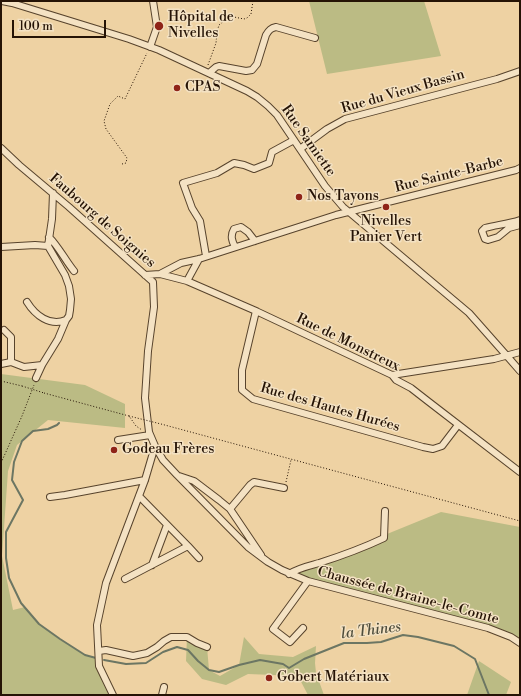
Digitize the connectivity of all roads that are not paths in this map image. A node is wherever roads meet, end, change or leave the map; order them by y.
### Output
1 (2, 1) edge
2 (153, 1) edge
3 (315, 38) dead end
4 (150, 47) junction
5 (520, 71) edge
6 (207, 73) junction
7 (294, 140) junction
8 (1, 148) edge
9 (300, 149) junction
10 (520, 168) edge
11 (53, 193) junction
12 (349, 212) junction
13 (520, 220) edge
14 (520, 225) edge
15 (50, 237) junction
16 (255, 240) junction
17 (48, 246) junction
18 (1, 247) edge
19 (235, 248) junction
20 (206, 256) junction
21 (199, 259) junction
22 (74, 271) dead end
23 (160, 274) junction
24 (145, 275) junction
25 (187, 281) junction
26 (27, 302) dead end
27 (256, 311) junction
28 (66, 320) junction
29 (4, 330) dead end
30 (520, 352) edge
31 (507, 356) junction
32 (11, 362) junction
33 (1, 364) edge
34 (42, 365) junction
35 (520, 372) edge
36 (392, 375) junction
37 (36, 378) road end
38 (458, 425) junction
39 (150, 434) junction
40 (118, 440) dead end
41 (155, 446) junction
42 (520, 472) edge
43 (177, 475) junction
44 (145, 480) junction
45 (284, 488) road end
46 (139, 496) junction
47 (50, 497) dead end
48 (230, 509) junction
49 (385, 511) dead end
50 (167, 525) junction
51 (188, 546) junction
52 (199, 558) dead end
53 (264, 559) junction
54 (152, 565) junction
55 (289, 574) junction
56 (125, 579) dead end
57 (308, 581) junction
58 (303, 628) dead end
59 (520, 643) edge
60 (207, 647) dead end
61 (99, 651) junction
62 (164, 687) dead end
63 (113, 695) edge
64 (162, 695) edge

1 - 4 street, Rue Samiette
2 - 4 street
3 - 6 street
4 - 6 street, Rue Samiette
5 - 9 street, Rue du Vieux Bassin
6 - 7 street, Rue Samiette
7 - 9 street, Rue Samiette
7 - 20 street
8 - 11 street, Faubourg de Soignies
9 - 12 street, Rue Samiette
10 - 12 street, Rue Sainte-Barbe
11 - 15 street
11 - 24 street, Faubourg de Soignies
12 - 16 street, Rue Sainte-Barbe
12 - 31 street, Rue Samiette
13 - 14 street
15 - 17 street
15 - 22 street
16 - 19 street, Rue Sainte-Barbe
16 - 19 street
17 - 18 street
17 - 28 street
19 - 20 street, Rue Sainte-Barbe
20 - 21 street, Rue Sainte-Barbe
21 - 23 street, Rue Sainte-Barbe
21 - 25 street
23 - 24 street, Rue de Monstreux
23 - 25 street, Rue de Monstreux
24 - 39 street, Faubourg de Soignies
25 - 27 street, Rue de Monstreux
26 - 28 street
27 - 36 street, Rue de Monstreux
27 - 38 street, Rue des Hautes Hurées
28 - 34 street
29 - 32 street
30 - 31 street
31 - 35 street, Rue Samiette
31 - 36 street
32 - 33 street
32 - 34 street
34 - 37 street
36 - 38 street, Rue de Monstreux
38 - 42 street, Rue de Monstreux
39 - 40 street
39 - 41 street, Faubourg de Soignies
41 - 43 street, Chaussée de Braine-le-Comte
41 - 44 street
43 - 48 street, Chaussée de Braine-le-Comte
43 - 53 street, Chaussée de Braine-le-Comte
44 - 46 street
44 - 47 street
45 - 48 street
46 - 50 street
46 - 61 street
48 - 53 street, Chaussée de Braine-le-Comte
49 - 55 street, Chaussée de Braine-le-Comte
50 - 51 street
50 - 54 street
51 - 52 street
51 - 54 street
53 - 55 street, Chaussée de Braine-le-Comte
54 - 56 street
55 - 57 street, Chaussée de Braine-le-Comte
57 - 58 street
57 - 59 street, Chaussée de Braine-le-Comte
60 - 61 street
61 - 63 street
62 - 64 street

